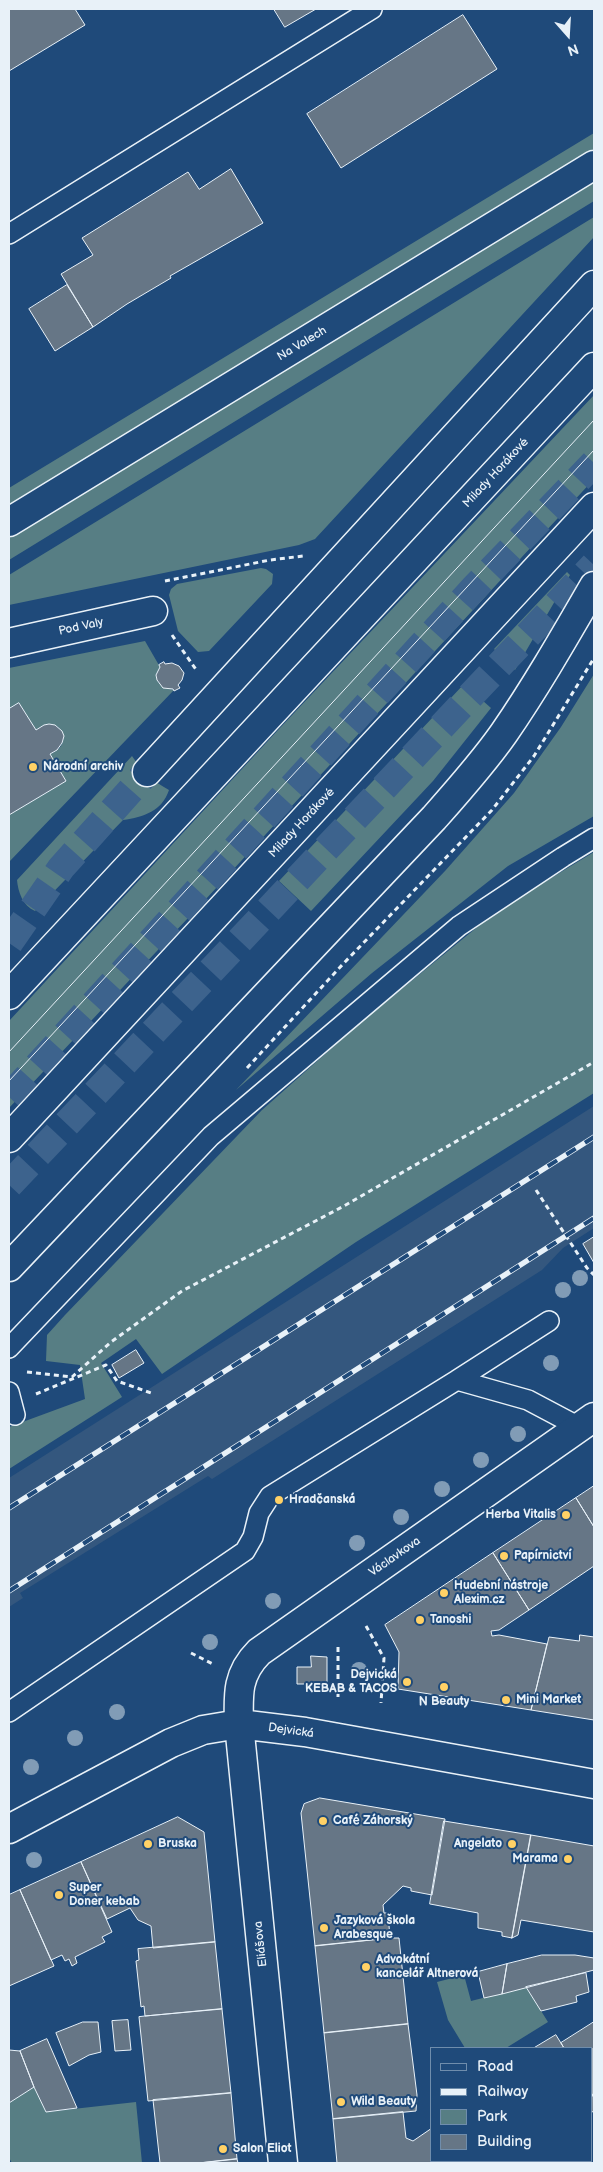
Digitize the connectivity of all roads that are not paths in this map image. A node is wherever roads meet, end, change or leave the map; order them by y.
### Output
1 (372, 9) edge
2 (594, 165) edge
3 (9, 234) edge
4 (594, 285) edge
5 (594, 367) edge
6 (594, 508) edge
7 (9, 522) edge
8 (594, 586) edge
9 (153, 611) dead end
10 (9, 643) edge
11 (147, 772) tunnel mouth
12 (594, 838) edge
13 (9, 995) edge
14 (9, 1138) edge
15 (9, 1267) edge
16 (549, 1321) dead end
17 (9, 1348) edge
18 (457, 1380) junction
19 (586, 1422) edge
20 (9, 1712) edge
21 (239, 1724) junction
22 (594, 1784) edge
23 (9, 1829) edge
24 (283, 2163) edge

1 - 3 lane
2 - 7 main road, Na Valech
4 - 11 main road
5 - 13 main road, Milady Horákové
6 - 14 main road, Milady Horákové
8 - 15 main road
9 - 10 main road, Pod Valy
12 - 17 lane
16 - 18 lane
18 - 19 lane
18 - 20 lane
19 - 21 main road, Václavkova
21 - 22 main road, Dejvická
21 - 23 main road, Dejvická
21 - 24 main road, Eliášova

